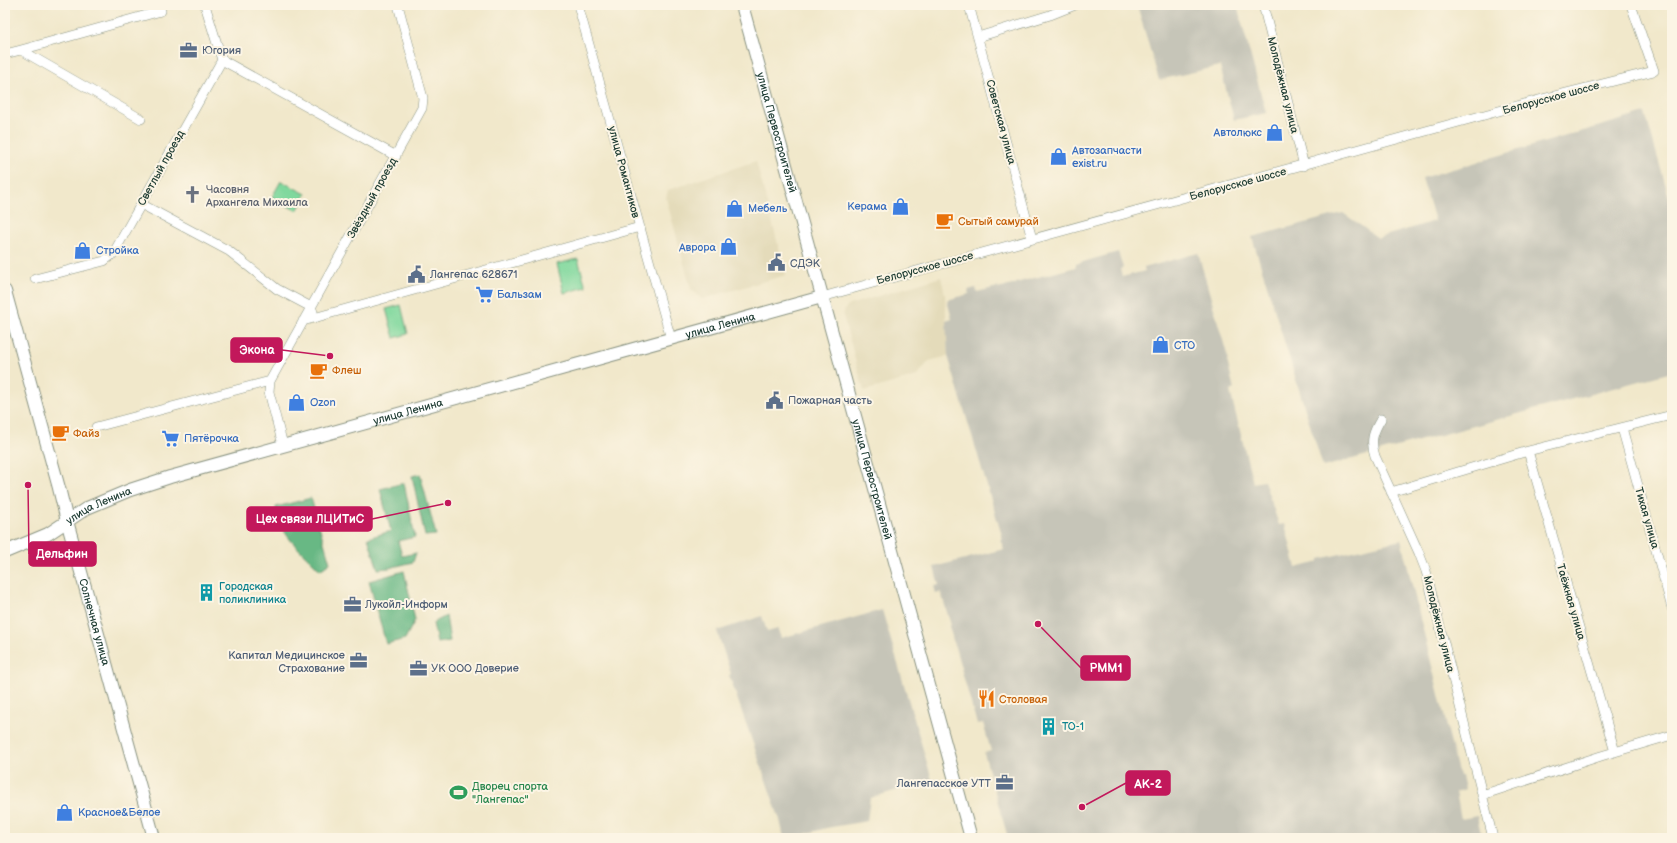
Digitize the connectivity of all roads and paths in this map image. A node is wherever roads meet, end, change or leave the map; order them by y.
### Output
1 (205, 5) edge
2 (398, 5) edge
3 (578, 5) edge
4 (742, 5) edge
5 (969, 5) edge
6 (1075, 5) edge
7 (1263, 5) edge
8 (1631, 5) edge
9 (161, 11) dead end
10 (978, 37) junction
11 (21, 50) junction
12 (5, 54) edge
13 (222, 60) junction
14 (141, 119) dead end
15 (396, 156) junction
16 (1304, 166) junction
17 (141, 204) junction
18 (640, 227) junction
19 (1032, 239) junction
20 (35, 279) dead end
21 (5, 291) edge
22 (822, 297) junction
23 (311, 307) junction
24 (316, 317) junction
25 (304, 321) junction
26 (671, 339) junction
27 (270, 382) junction
28 (1672, 415) edge
29 (1381, 419) dead end
30 (96, 427) dead end
31 (1622, 428) junction
32 (283, 445) junction
33 (1528, 451) junction
34 (1391, 492) junction
35 (67, 521) junction
36 (5, 552) edge
37 (1672, 608) edge
38 (1672, 735) edge
39 (1615, 752) junction
40 (1482, 795) junction
41 (154, 838) edge
42 (971, 838) edge
43 (1493, 838) edge

1 - 13 street
2 - 15 street, Звёздный проезд
3 - 18 street, улица Романтиков
4 - 22 street, улица Первостроителей
5 - 10 street, Советская улица
6 - 10 street
7 - 16 street, Молодёжная улица
8 - 16 street, Белорусское шоссе
9 - 11 street
10 - 19 street, Советская улица
11 - 12 street
11 - 14 street
13 - 15 street
13 - 17 street, Светлый проезд
15 - 23 street, Звёздный проезд
16 - 19 street, Белорусское шоссе
17 - 20 street, Светлый проезд
17 - 23 street
18 - 24 street
18 - 26 street, улица Романтиков
19 - 22 street, Белорусское шоссе
21 - 35 street, Солнечная улица
22 - 26 street, улица Ленина
22 - 42 street, улица Первостроителей
23 - 24 street
23 - 25 street, Звёздный проезд
24 - 25 street
25 - 27 street, Звёздный проезд
26 - 32 street, улица Ленина
27 - 30 street
27 - 32 street
28 - 31 street
29 - 34 street, Молодёжная улица
31 - 33 street
31 - 37 street, Тихая улица
32 - 35 street, улица Ленина
33 - 34 street
33 - 39 street, Таёжная улица
34 - 40 street, Молодёжная улица
35 - 36 street, улица Ленина
35 - 41 street, Солнечная улица
38 - 39 street
39 - 40 street
40 - 43 street, Молодёжная улица

